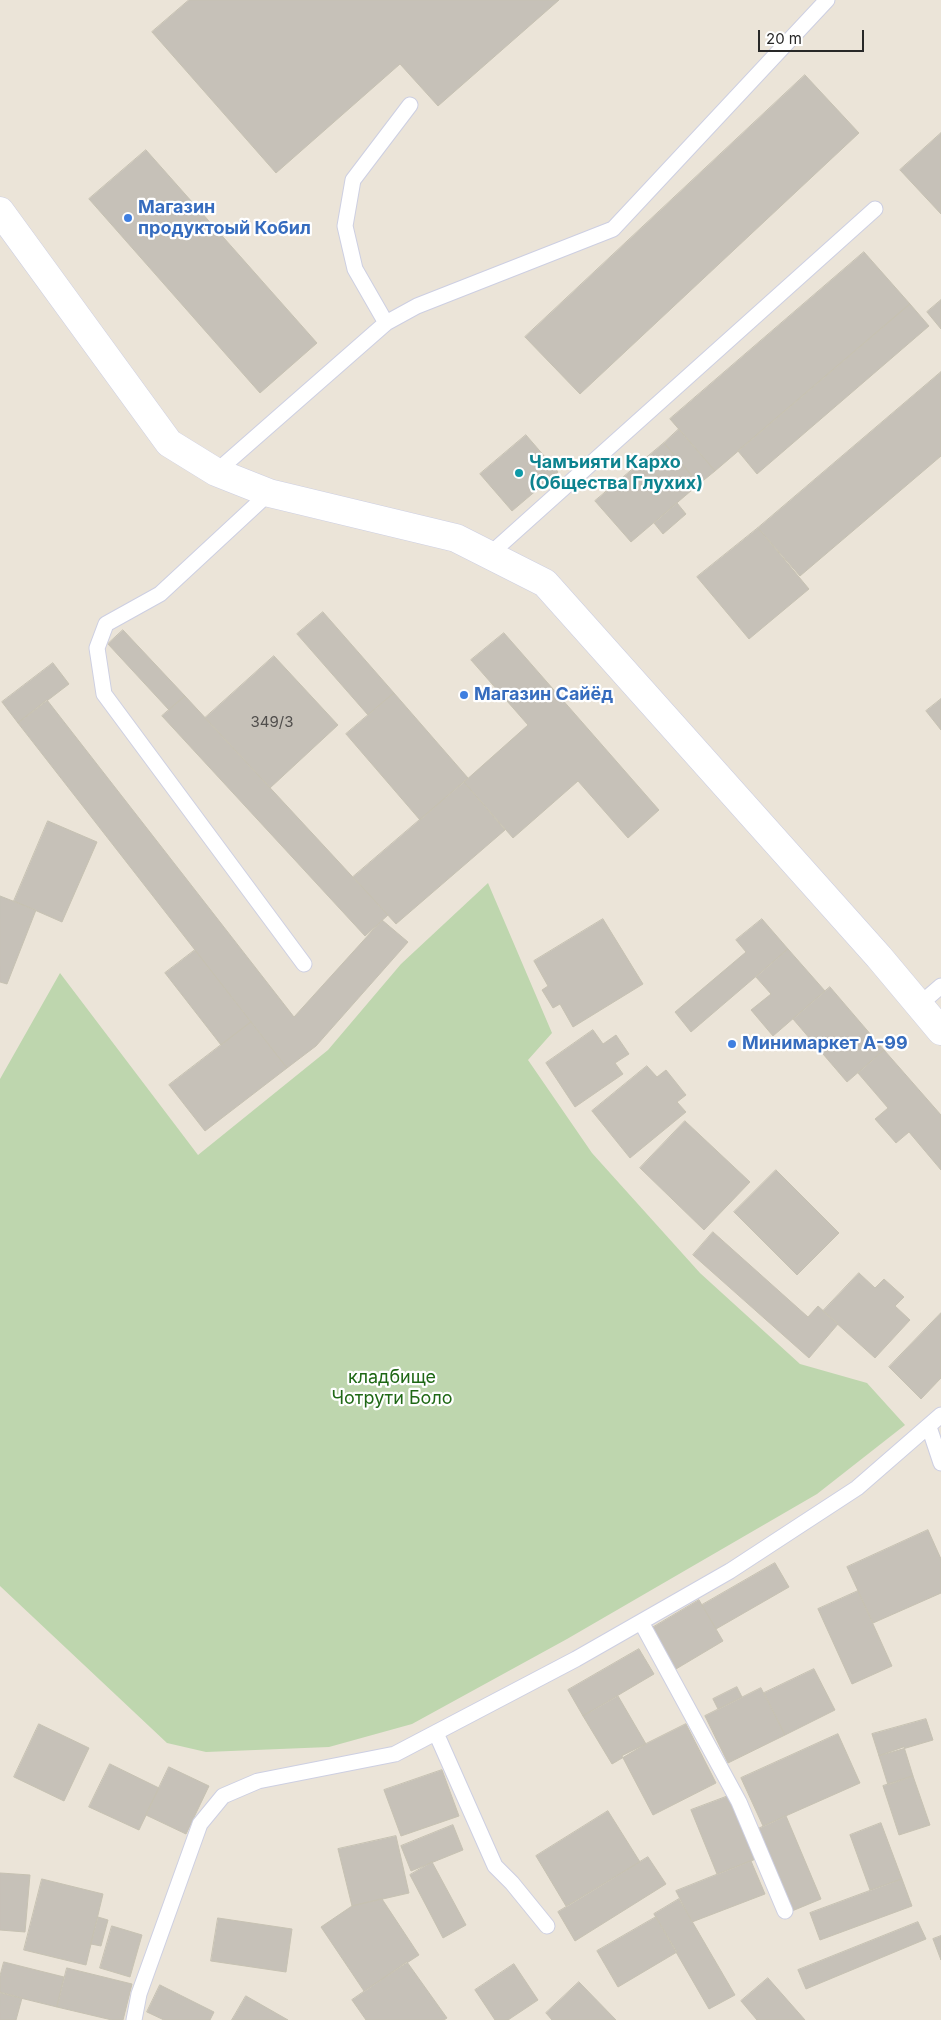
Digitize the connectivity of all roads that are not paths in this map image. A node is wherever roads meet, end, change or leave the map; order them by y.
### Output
1 (827, 0) edge
2 (410, 105) dead end
3 (875, 209) dead end
4 (0, 211) edge
5 (386, 323) junction
6 (216, 472) junction
7 (269, 493) junction
8 (489, 555) junction
9 (304, 964) dead end
10 (941, 986) edge
11 (919, 1004) junction
12 (941, 1031) edge
13 (941, 1415) edge
14 (929, 1427) junction
15 (941, 1463) edge
16 (641, 1622) junction
17 (436, 1733) junction
18 (785, 1911) dead end
19 (547, 1926) dead end
20 (134, 2020) edge

1 - 5 lane
2 - 5 lane
3 - 8 lane
4 - 6 street
5 - 6 lane
6 - 7 street
7 - 8 street
7 - 9 lane
8 - 11 street
10 - 11 lane
11 - 12 street
13 - 14 lane
14 - 15 lane
14 - 16 lane
16 - 17 lane
16 - 18 lane
17 - 19 lane
17 - 20 lane

